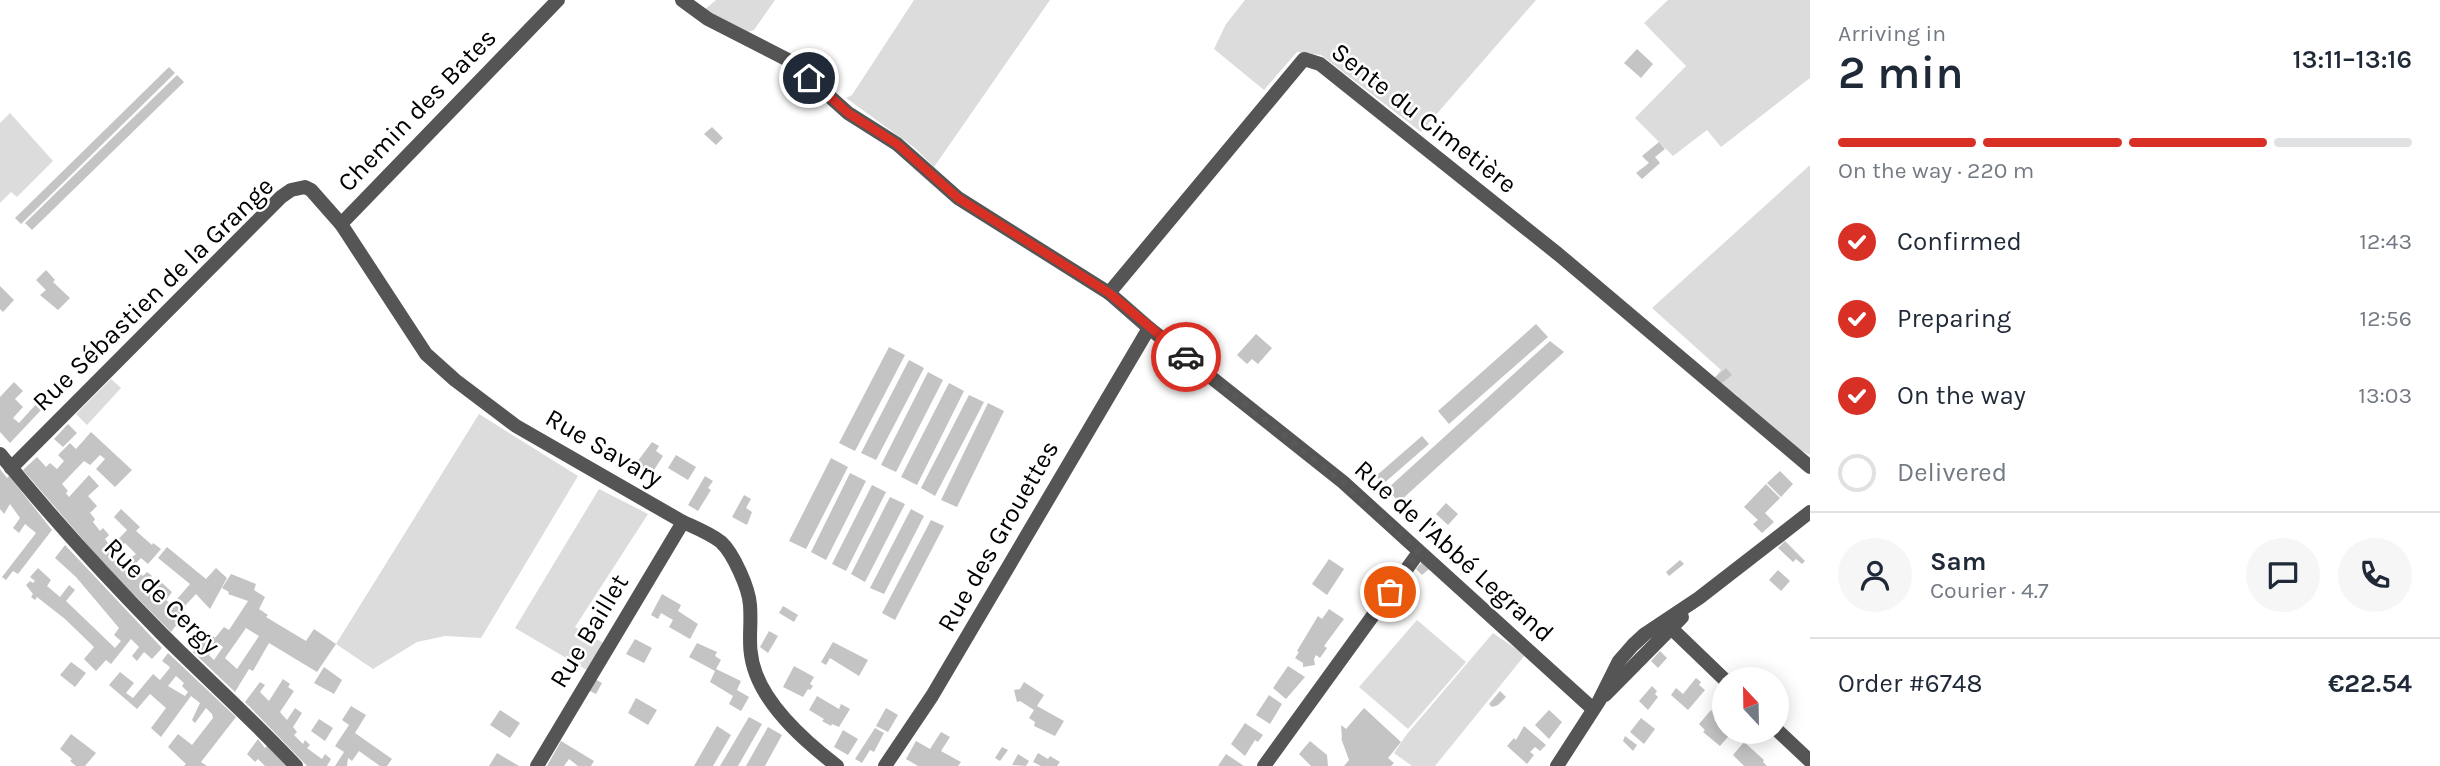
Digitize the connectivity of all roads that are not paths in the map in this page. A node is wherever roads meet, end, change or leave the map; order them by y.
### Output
1 (558, 0) edge
2 (682, 0) edge
3 (302, 187) joint
4 (341, 224) junction
5 (1109, 293) junction
6 (1149, 328) junction
7 (0, 454) edge
8 (1810, 467) edge
9 (11, 468) junction
10 (1810, 512) edge
11 (683, 522) junction
12 (1419, 552) junction
13 (1666, 626) junction
14 (1712, 668) edge
15 (1596, 705) junction
16 (1789, 741) edge
17 (1810, 761) edge
18 (296, 766) edge
19 (537, 766) edge
20 (837, 766) edge
21 (885, 766) edge
22 (1264, 766) edge
23 (1557, 766) edge

1 - 4 street, Chemin des Bates
2 - 5 street, Rue de l'Abbé Legrand
3 - 4 street, Rue Savary
3 - 9 street, Rue Sébastien de la Grange
4 - 11 street, Rue Savary
5 - 6 street, Rue de l'Abbé Legrand
5 - 8 street, Sente du Cimetière
6 - 12 street, Rue de l'Abbé Legrand
6 - 21 street, Rue des Grouettes
7 - 9 street, Rue de Cergy
9 - 18 street, Rue de Cergy
10 - 13 street
11 - 19 street, Rue Baillet
11 - 20 street, Rue Savary
12 - 15 street, Rue de l'Abbé Legrand
12 - 22 street
13 - 14 street
13 - 15 street
15 - 23 street
16 - 17 street

